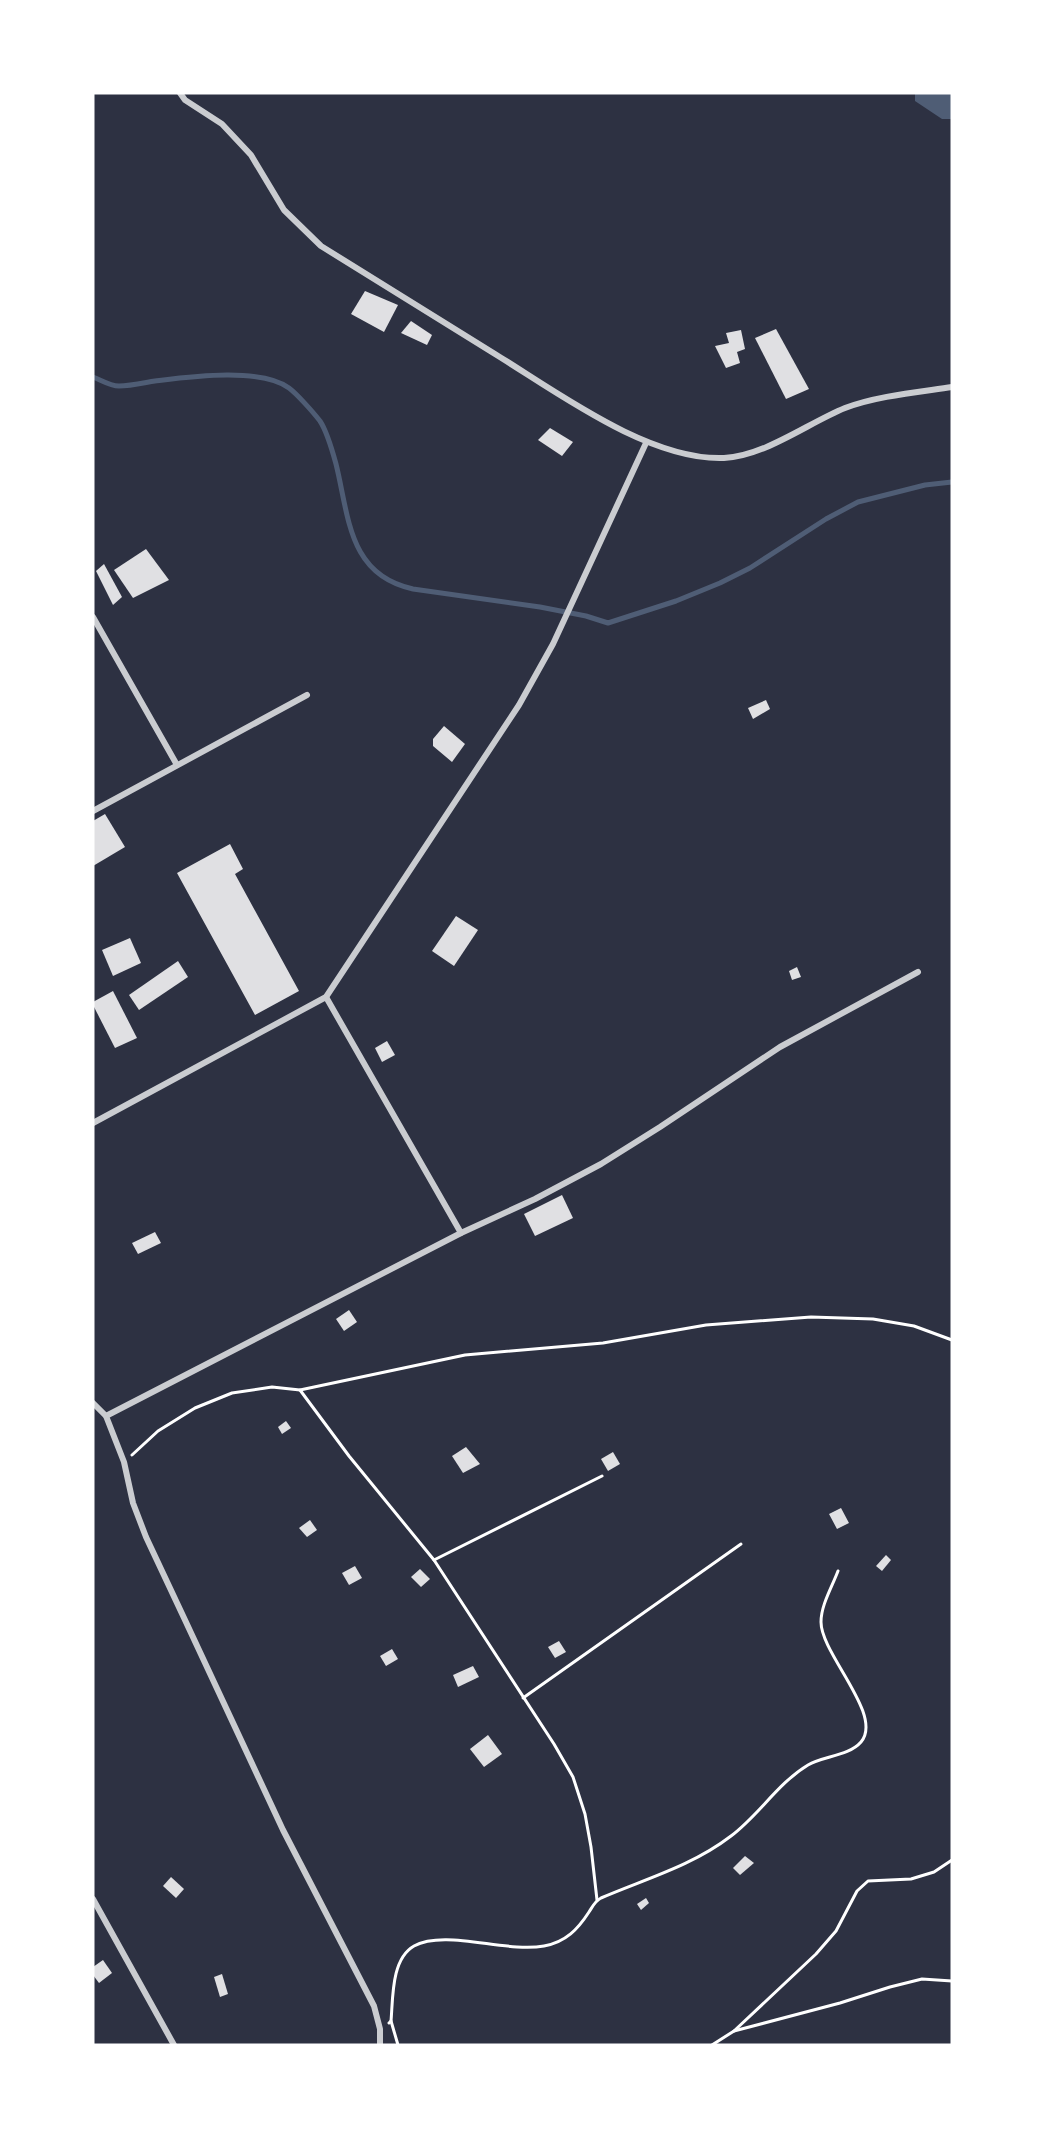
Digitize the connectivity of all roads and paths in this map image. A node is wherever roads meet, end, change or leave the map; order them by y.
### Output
1 (180, 93) edge
2 (952, 387) edge
3 (645, 443) junction
4 (93, 617) edge
5 (307, 695) dead end
6 (177, 765) junction
7 (93, 811) edge
8 (918, 972) dead end
9 (326, 997) junction
10 (93, 1123) edge
11 (461, 1233) junction
12 (952, 1340) edge
13 (300, 1390) junction
14 (93, 1403) edge
15 (106, 1416) junction
16 (124, 1462) junction
17 (602, 1476) dead end
18 (741, 1544) dead end
19 (434, 1560) junction
20 (838, 1571) dead end
21 (523, 1698) junction
22 (952, 1860) edge
23 (93, 1899) edge
24 (597, 1900) junction
25 (952, 1981) edge
26 (391, 2022) junction
27 (380, 2029) junction
28 (734, 2031) junction
29 (174, 2045) edge
30 (380, 2045) edge
31 (398, 2045) edge
32 (712, 2045) edge

1 - 3 street
2 - 3 street
3 - 9 street
4 - 6 street
5 - 6 street
6 - 7 street
8 - 11 street
9 - 10 street
9 - 11 street
11 - 15 street
12 - 13 path
13 - 16 path
13 - 19 path
14 - 15 street
15 - 16 street
16 - 27 street
17 - 19 path
18 - 21 path
19 - 21 path
20 - 24 path
21 - 24 path
22 - 28 path
23 - 29 street
24 - 26 path
25 - 28 path
26 - 27 path
26 - 31 path
27 - 30 street
28 - 32 path

